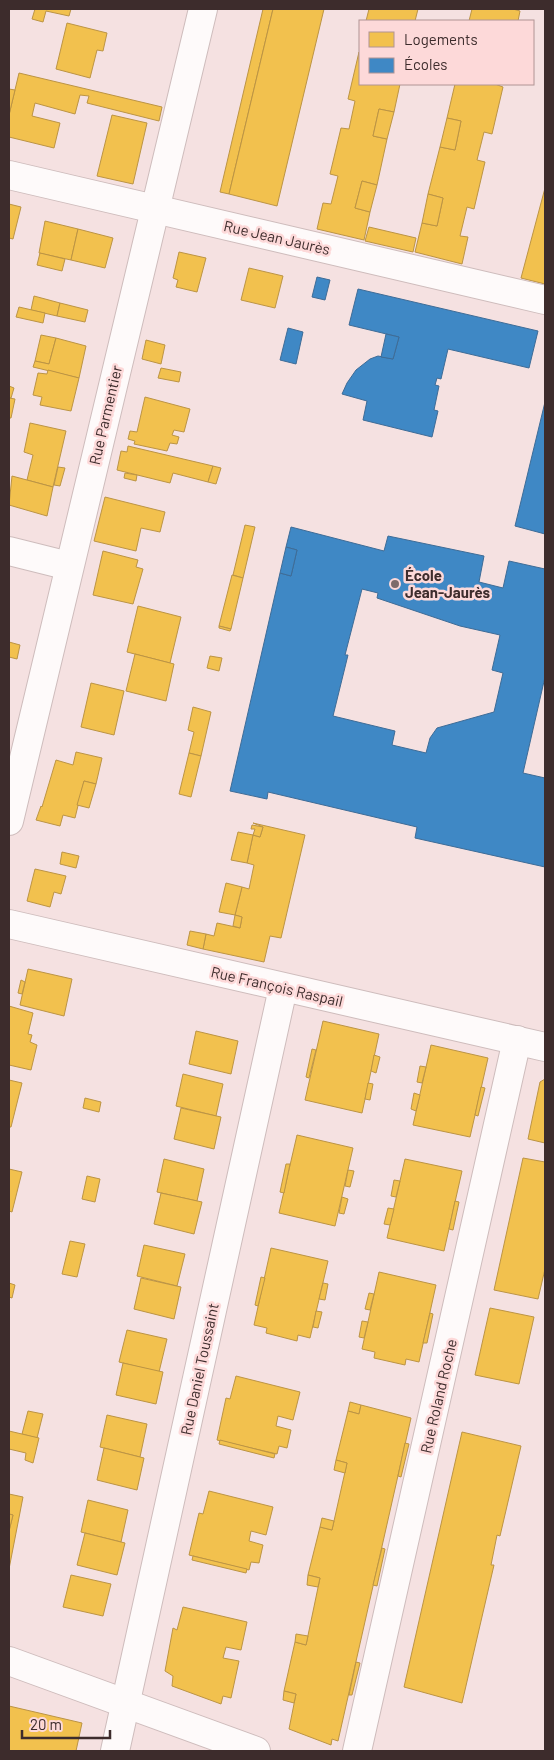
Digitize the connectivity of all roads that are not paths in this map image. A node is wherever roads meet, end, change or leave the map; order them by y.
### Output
1 (203, 9) edge
2 (9, 175) edge
3 (154, 209) junction
4 (545, 300) edge
5 (9, 552) edge
6 (70, 566) junction
7 (9, 821) edge
8 (9, 924) edge
9 (284, 988) junction
10 (517, 1040) junction
11 (545, 1047) edge
12 (9, 1661) edge
13 (125, 1704) junction
14 (115, 1751) edge
15 (256, 1751) edge
16 (357, 1751) edge

1 - 3 street, Rue Parmentier
2 - 3 street, Rue Jean Jaurès
3 - 4 street, Rue Jean Jaurès
3 - 6 street, Rue Parmentier
5 - 6 street
6 - 7 street, Rue Parmentier
8 - 9 street, Rue François Raspail
9 - 10 street, Rue François Raspail
9 - 13 street, Rue Daniel Toussaint
10 - 11 street, Rue François Raspail
10 - 16 street, Rue Roland Roche
12 - 13 street
13 - 14 street, Rue Daniel Toussaint
13 - 15 street

